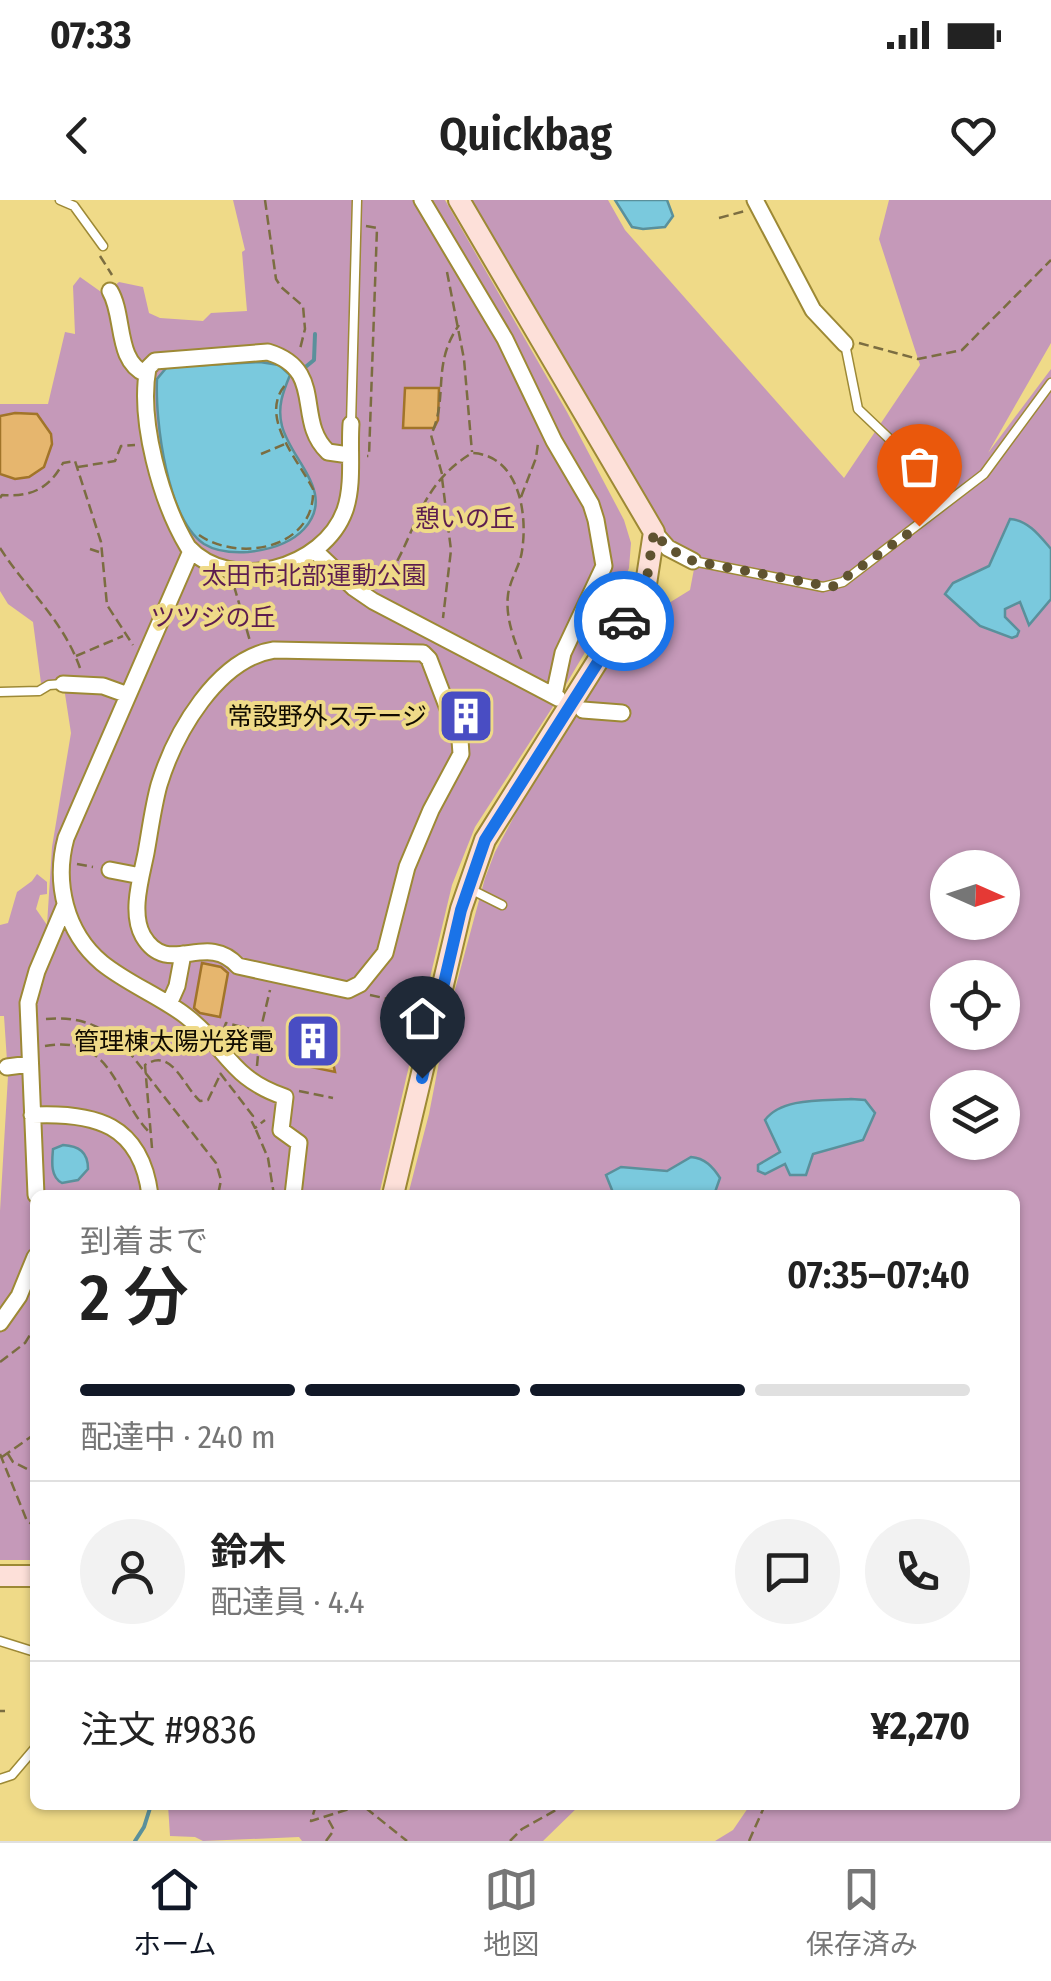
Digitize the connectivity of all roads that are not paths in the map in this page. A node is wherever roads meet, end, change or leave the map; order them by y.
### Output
1 (60, 200) edge
2 (357, 200) edge
3 (422, 200) edge
4 (459, 200) edge
5 (75, 203) edge
6 (755, 204) edge
7 (101, 243) road end
8 (110, 290) road end
9 (844, 344) joint
10 (146, 374) junction
11 (1051, 383) edge
12 (350, 424) joint
13 (899, 448) dead end
14 (349, 455) junction
15 (654, 532) junction
16 (191, 550) junction
17 (314, 550) junction
18 (693, 561) joint
19 (63, 684) joint
20 (0, 692) edge
21 (128, 695) junction
22 (583, 710) dead end
23 (622, 713) dead end
24 (110, 870) road end
25 (141, 876) junction
26 (468, 888) junction
27 (65, 905) junction
28 (502, 905) dead end
29 (183, 954) junction
30 (168, 1004) junction
31 (30, 1057) junction
32 (6, 1067) dead end
33 (32, 1115) junction
34 (36, 1190) edge
35 (149, 1190) edge
36 (294, 1190) edge
37 (394, 1190) edge
38 (30, 1270) edge
39 (0, 1323) edge
40 (0, 1576) edge
41 (30, 1576) edge
42 (0, 1641) edge
43 (30, 1650) edge
44 (30, 1754) edge
45 (0, 1779) edge

1 - 5 lane
2 - 12 lane
3 - 17 street
4 - 15 street
5 - 7 lane
6 - 9 street
8 - 10 street
9 - 13 lane
10 - 14 street
10 - 16 street
11 - 18 lane
12 - 14 street
14 - 17 street
15 - 18 street
15 - 26 street
16 - 17 street
16 - 21 street
19 - 20 lane
19 - 21 street
21 - 27 street
22 - 23 street
24 - 25 street
25 - 29 street
25 - 29 street
26 - 28 lane
26 - 37 street
27 - 30 street
27 - 31 street
29 - 30 street
30 - 36 street
31 - 32 street
31 - 33 street
33 - 34 street
33 - 35 street
38 - 39 street
40 - 41 street
42 - 43 lane
44 - 45 lane

